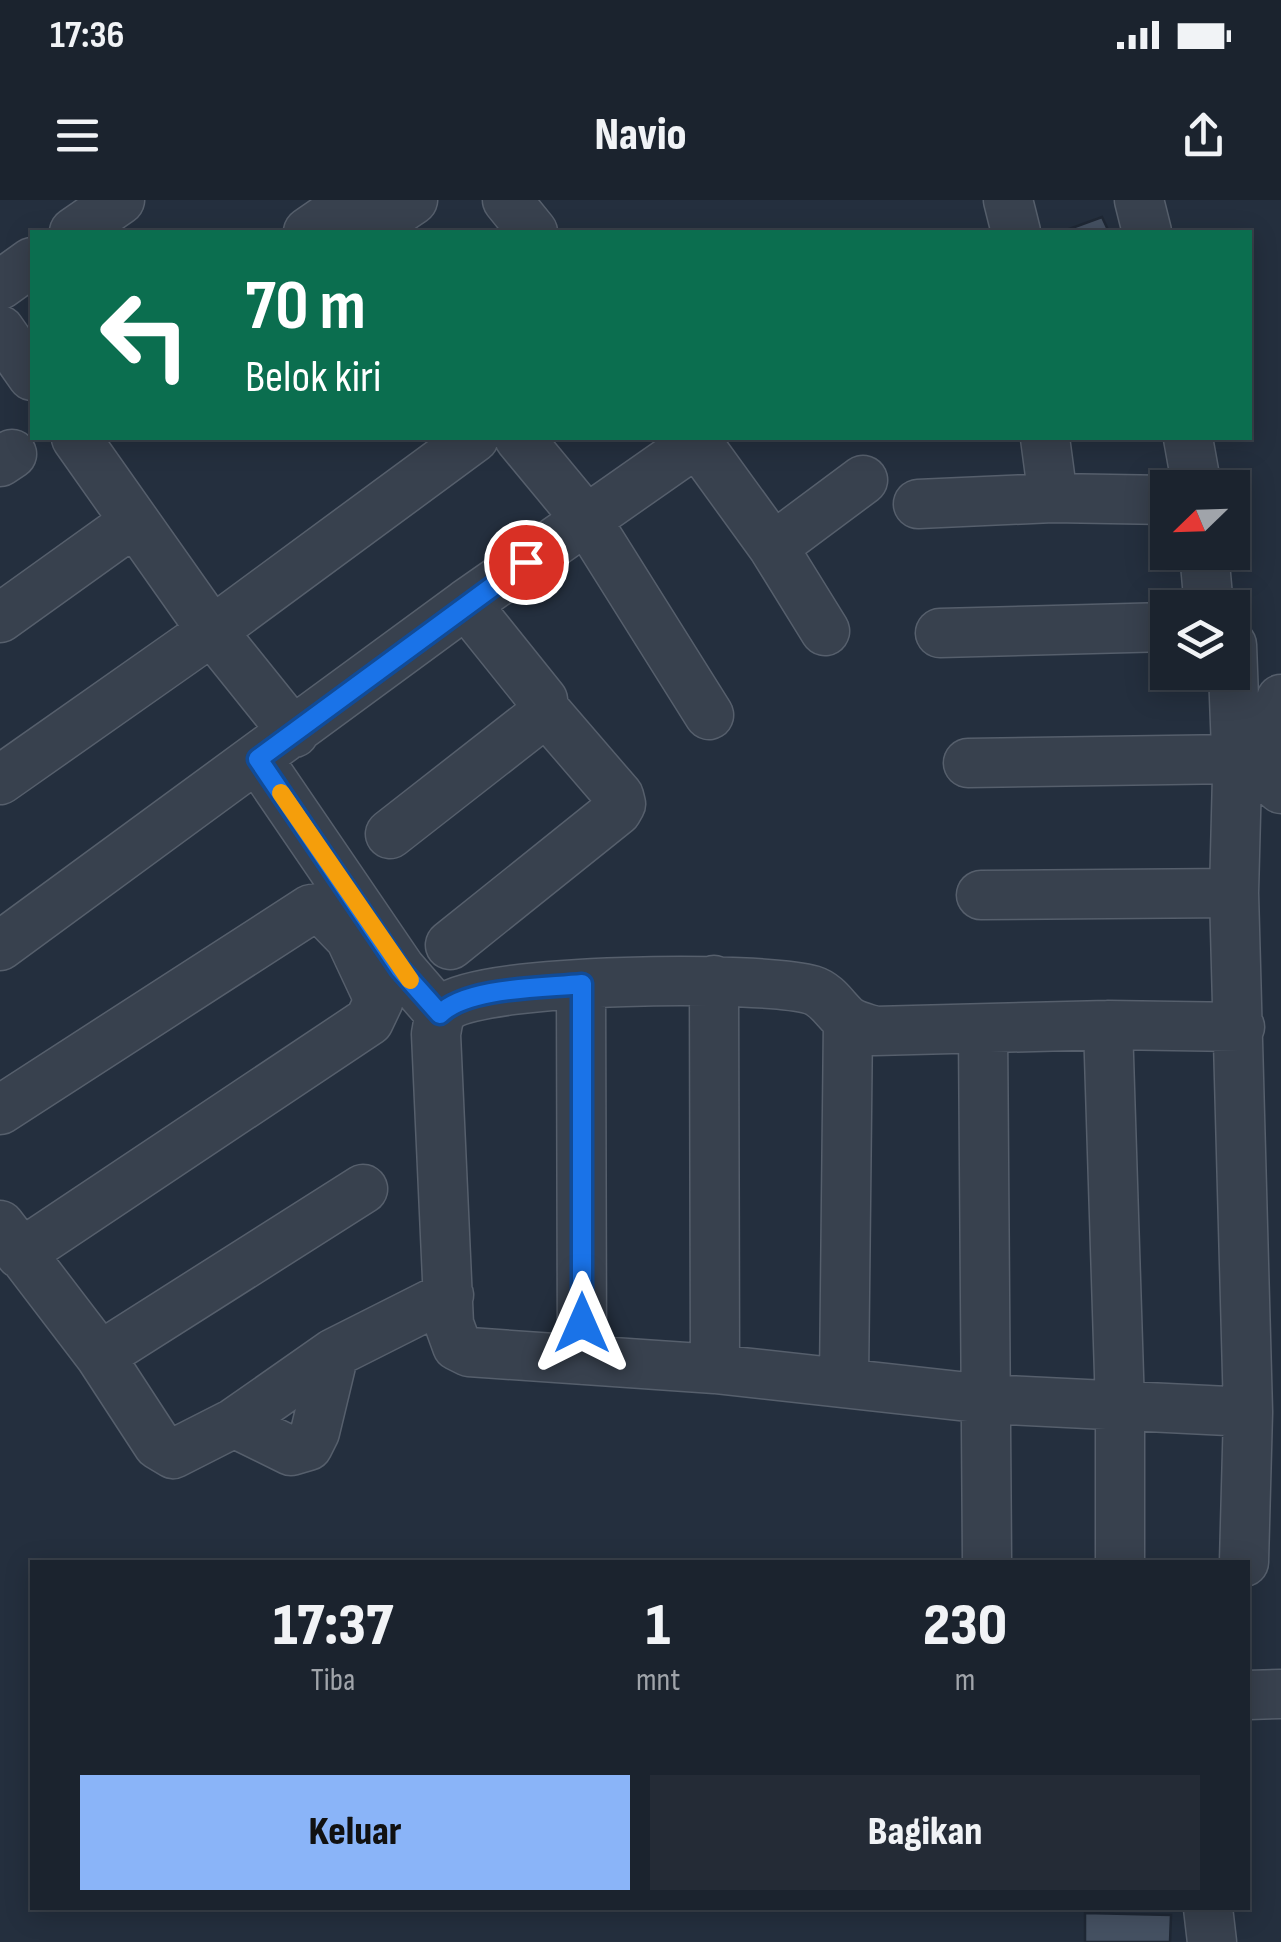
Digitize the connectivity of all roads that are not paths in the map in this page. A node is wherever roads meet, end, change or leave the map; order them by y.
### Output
1 (120, 200) edge
2 (413, 200) edge
3 (507, 200) edge
4 (1008, 200) edge
5 (1139, 200) edge
6 (364, 215) edge
7 (77, 230) edge
8 (315, 230) edge
9 (531, 230) edge
10 (1016, 230) edge
11 (1146, 230) edge
12 (30, 263) edge
13 (0, 284) edge
14 (0, 330) edge
15 (30, 373) edge
16 (77, 440) edge
17 (471, 440) edge
18 (520, 440) edge
19 (697, 440) edge
20 (699, 440) edge
21 (1045, 440) edge
22 (1188, 440) edge
23 (1194, 470) edge
24 (863, 480) dead end
25 (1053, 498) junction
26 (1150, 500) edge
27 (918, 504) dead end
28 (586, 519) junction
29 (134, 522) junction
30 (772, 547) junction
31 (466, 604) junction
32 (0, 618) edge
33 (1150, 627) edge
34 (212, 631) junction
35 (825, 631) dead end
36 (940, 632) dead end
37 (1234, 690) edge
38 (1281, 699) edge
39 (544, 708) junction
40 (709, 716) dead end
41 (276, 746) junction
42 (1236, 760) junction
43 (968, 763) dead end
44 (0, 780) edge
45 (1281, 790) edge
46 (390, 834) dead end
47 (1234, 893) junction
48 (981, 895) dead end
49 (450, 945) dead end
50 (0, 946) edge
51 (714, 980) junction
52 (582, 984) junction
53 (440, 1014) junction
54 (848, 1021) junction
55 (1108, 1025) junction
56 (1240, 1027) junction
57 (983, 1029) junction
58 (0, 1110) edge
59 (363, 1189) dead end
60 (10, 1240) edge
61 (449, 1295) junction
62 (100, 1356) junction
63 (582, 1360) junction
64 (715, 1368) junction
65 (844, 1382) junction
66 (986, 1399) junction
67 (1120, 1406) junction
68 (1248, 1412) junction
69 (1264, 1468) edge
70 (987, 1560) edge
71 (1120, 1560) edge
72 (1244, 1560) edge
73 (1281, 1694) edge
74 (1250, 1695) edge
75 (1208, 1910) edge
76 (1212, 1942) edge

1 - 7 street
2 - 6 street
3 - 9 street
4 - 10 street
5 - 11 street
6 - 8 street
12 - 13 street
14 - 15 street
16 - 29 street
17 - 34 street
18 - 28 street
19 - 28 street
20 - 30 street
21 - 25 street
22 - 23 street
24 - 30 street
25 - 26 street
25 - 27 street
28 - 31 street
28 - 40 street
29 - 32 street
29 - 34 street
30 - 35 street
31 - 39 street
31 - 41 street
33 - 36 street
34 - 41 street
34 - 44 street
37 - 42 street
38 - 45 street
39 - 46 street
39 - 49 street
41 - 50 street
41 - 53 street
42 - 43 street
42 - 47 street
47 - 48 street
47 - 56 street
51 - 52 street
51 - 54 street
51 - 64 street
52 - 53 street
52 - 63 street
53 - 61 street
54 - 57 street
54 - 65 street
55 - 56 street
55 - 57 street
55 - 67 street
56 - 68 street
57 - 66 street
58 - 60 street
59 - 62 street
60 - 62 street
61 - 62 street
61 - 63 street
63 - 64 street
64 - 65 street
65 - 66 street
66 - 67 street
66 - 70 street
67 - 68 street
67 - 71 street
68 - 69 street
69 - 72 street
73 - 74 street
75 - 76 street

